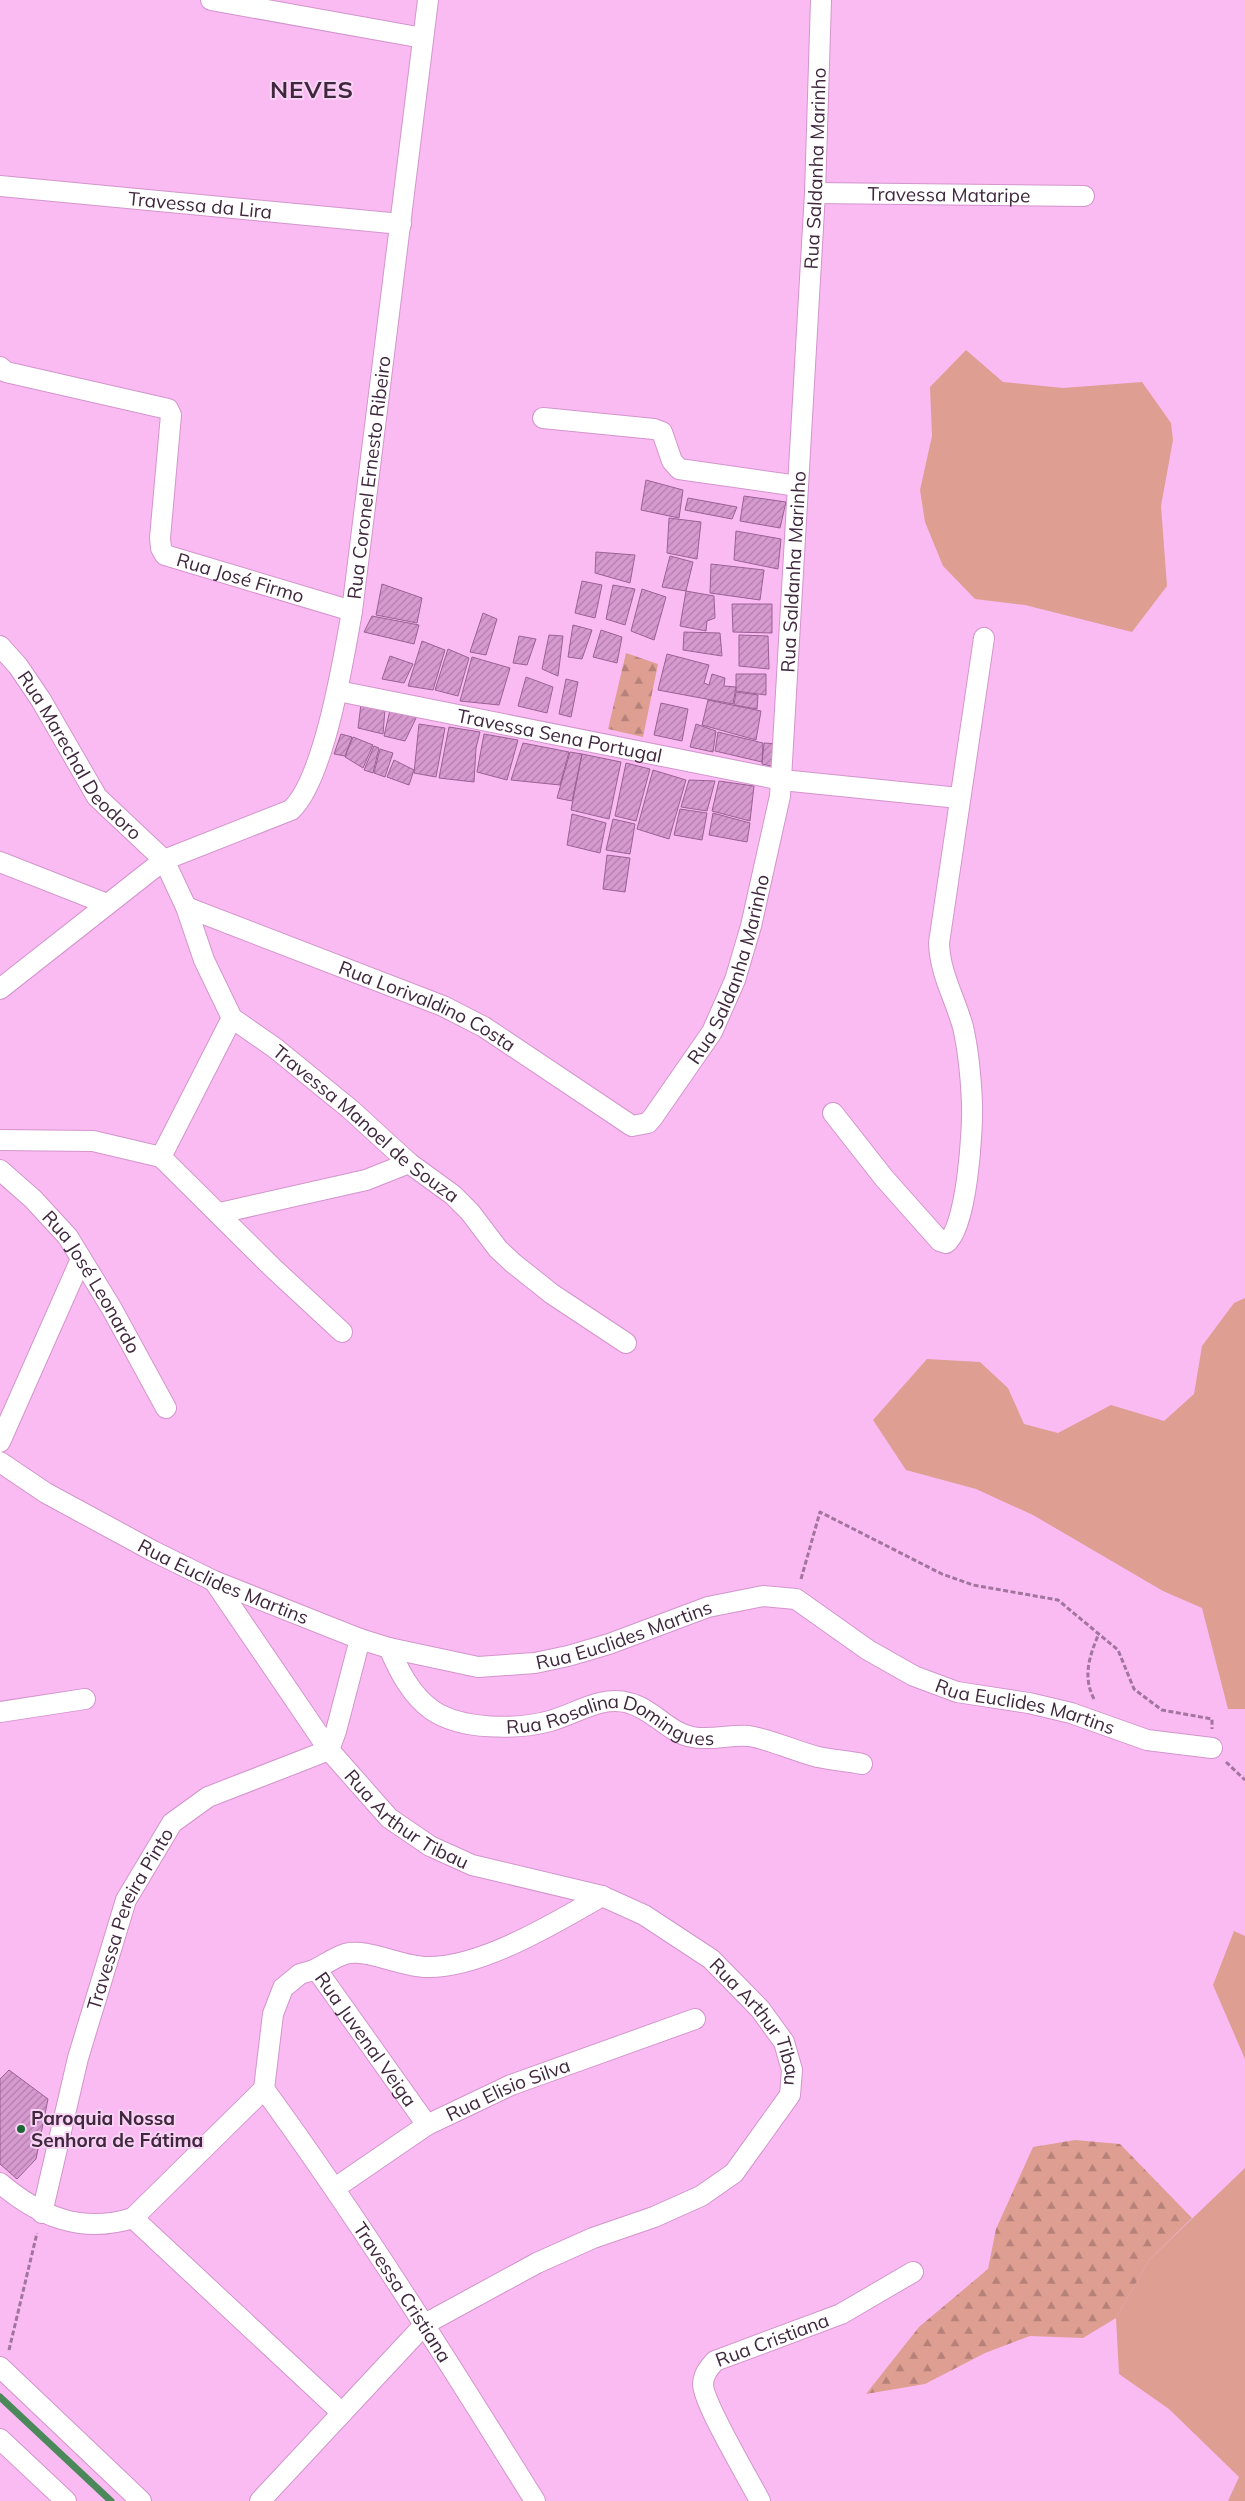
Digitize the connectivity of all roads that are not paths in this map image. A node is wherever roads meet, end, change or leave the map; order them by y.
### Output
1 (211, 0) edge
2 (428, 0) edge
3 (821, 0) edge
4 (423, 38) junction
5 (0, 186) edge
6 (814, 193) junction
7 (1084, 196) dead end
8 (401, 224) junction
9 (0, 366) edge
10 (543, 418) dead end
11 (798, 486) junction
12 (352, 611) junction
13 (984, 638) dead end
14 (0, 646) edge
15 (338, 691) junction
16 (782, 780) junction
17 (959, 798) junction
18 (164, 860) junction
19 (0, 862) edge
20 (107, 904) junction
21 (186, 907) junction
22 (0, 989) edge
23 (232, 1018) junction
24 (833, 1113) dead end
25 (653, 1117) joint
26 (0, 1140) edge
27 (161, 1157) junction
28 (410, 1163) junction
29 (0, 1170) edge
30 (220, 1213) junction
31 (81, 1259) junction
32 (342, 1332) dead end
33 (626, 1343) dead end
34 (166, 1408) dead end
35 (0, 1442) edge
36 (0, 1462) edge
37 (214, 1581) junction
38 (360, 1639) junction
39 (389, 1648) junction
40 (85, 1699) dead end
41 (0, 1712) edge
42 (1212, 1748) road end
43 (328, 1750) junction
44 (862, 1764) dead end
45 (602, 1896) junction
46 (314, 1970) junction
47 (695, 2019) dead end
48 (264, 2089) junction
49 (427, 2125) junction
50 (0, 2183) edge
51 (335, 2188) junction
52 (42, 2212) junction
53 (133, 2218) junction
54 (913, 2272) dead end
55 (425, 2324) junction
56 (2, 2369) edge
57 (342, 2413) junction
58 (0, 2439) edge
59 (66, 2501) edge
60 (141, 2501) edge
61 (260, 2501) edge
62 (535, 2501) edge
63 (760, 2501) edge

1 - 4 street
2 - 4 street, Rua Coronel Ernesto Ribeiro
3 - 6 street, Rua Saldanha Marinho
4 - 8 street, Rua Coronel Ernesto Ribeiro
5 - 8 street, Travessa da Lira
6 - 7 street, Travessa Mataripe
6 - 11 street, Rua Saldanha Marinho
8 - 12 street, Rua Coronel Ernesto Ribeiro
9 - 12 street, Rua José Firmo
10 - 11 street
11 - 16 street, Rua Saldanha Marinho
12 - 15 street, Rua Coronel Ernesto Ribeiro
13 - 17 street
14 - 18 street, Rua Marechal Deodoro
15 - 16 street, Travessa Sena Portugal
15 - 18 street, Rua Coronel Ernesto Ribeiro
16 - 17 street, Travessa Sena Portugal
16 - 25 street, Rua Saldanha Marinho
17 - 24 street
18 - 20 street, Rua Coronel Ernesto Ribeiro
18 - 21 street, Travessa Manoel de Souza
19 - 20 street
20 - 22 street, Rua Coronel Ernesto Ribeiro
21 - 23 street, Travessa Manoel de Souza
21 - 25 street, Rua Lorivaldino Costa
23 - 27 street
23 - 28 street, Travessa Manoel de Souza
26 - 27 street
27 - 30 street
28 - 30 street
28 - 33 street, Travessa Manoel de Souza
29 - 31 street, Rua José Leonardo
30 - 32 street
31 - 34 street, Rua José Leonardo
31 - 35 street
36 - 37 street, Rua Euclides Martins
37 - 38 street, Rua Euclides Martins
37 - 43 street, Rua Arthur Tibau
38 - 39 street, Rua Euclides Martins
38 - 43 street
39 - 42 street, Rua Euclides Martins
39 - 44 street, Rua Rosalina Domingues
40 - 41 street
43 - 45 street, Rua Arthur Tibau
43 - 52 street, Travessa Pereira Pinto
45 - 46 street
45 - 55 street, Rua Arthur Tibau
46 - 48 street, Rua Juvenal Veiga
46 - 49 street, Rua Juvenal Veiga
47 - 49 street, Rua Elisio Silva
48 - 51 street, Travessa Cristiana
48 - 53 street
49 - 51 street, Rua Elisio Silva
50 - 52 street
51 - 55 street, Travessa Cristiana
52 - 53 street
53 - 57 street
54 - 63 street, Rua Cristiana
55 - 57 street, Rua Arthur Tibau
55 - 62 street, Travessa Cristiana
56 - 60 street
57 - 61 street, Rua Arthur Tibau
58 - 59 street

